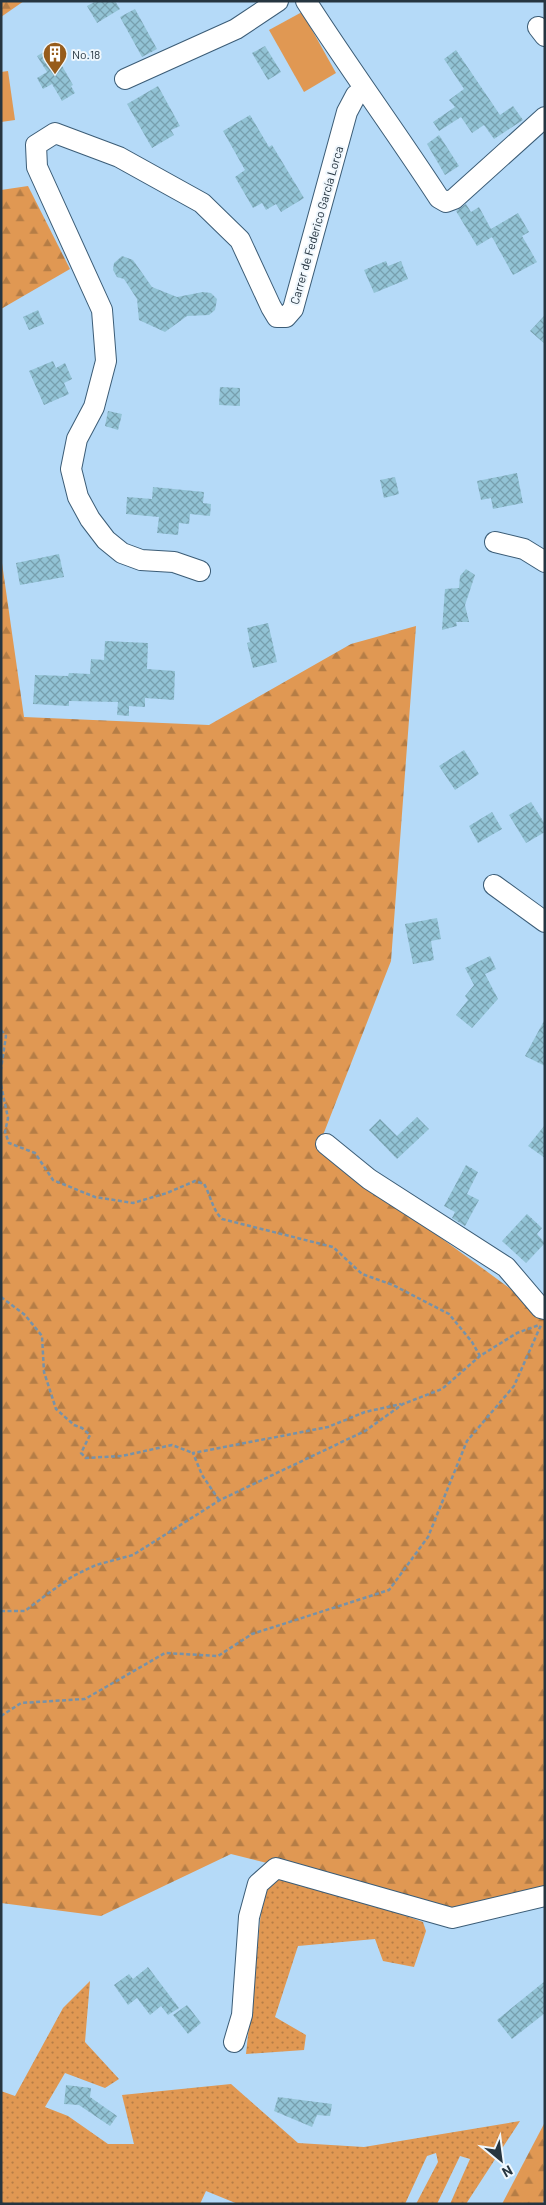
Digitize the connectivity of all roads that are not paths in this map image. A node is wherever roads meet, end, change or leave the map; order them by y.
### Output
1 (278, 1) edge
2 (306, 1) edge
3 (125, 79) dead end
4 (365, 90) junction
5 (545, 117) edge
6 (495, 542) dead end
7 (545, 562) edge
8 (200, 571) dead end
9 (494, 885) dead end
10 (545, 922) edge
11 (326, 1144) dead end
12 (544, 1319) edge
13 (545, 1896) edge
14 (234, 2042) dead end

1 - 3 street
2 - 4 street
4 - 5 street
4 - 8 street, Carrer de Federico García Lorca
6 - 7 street
9 - 10 street
11 - 12 street
13 - 14 street

